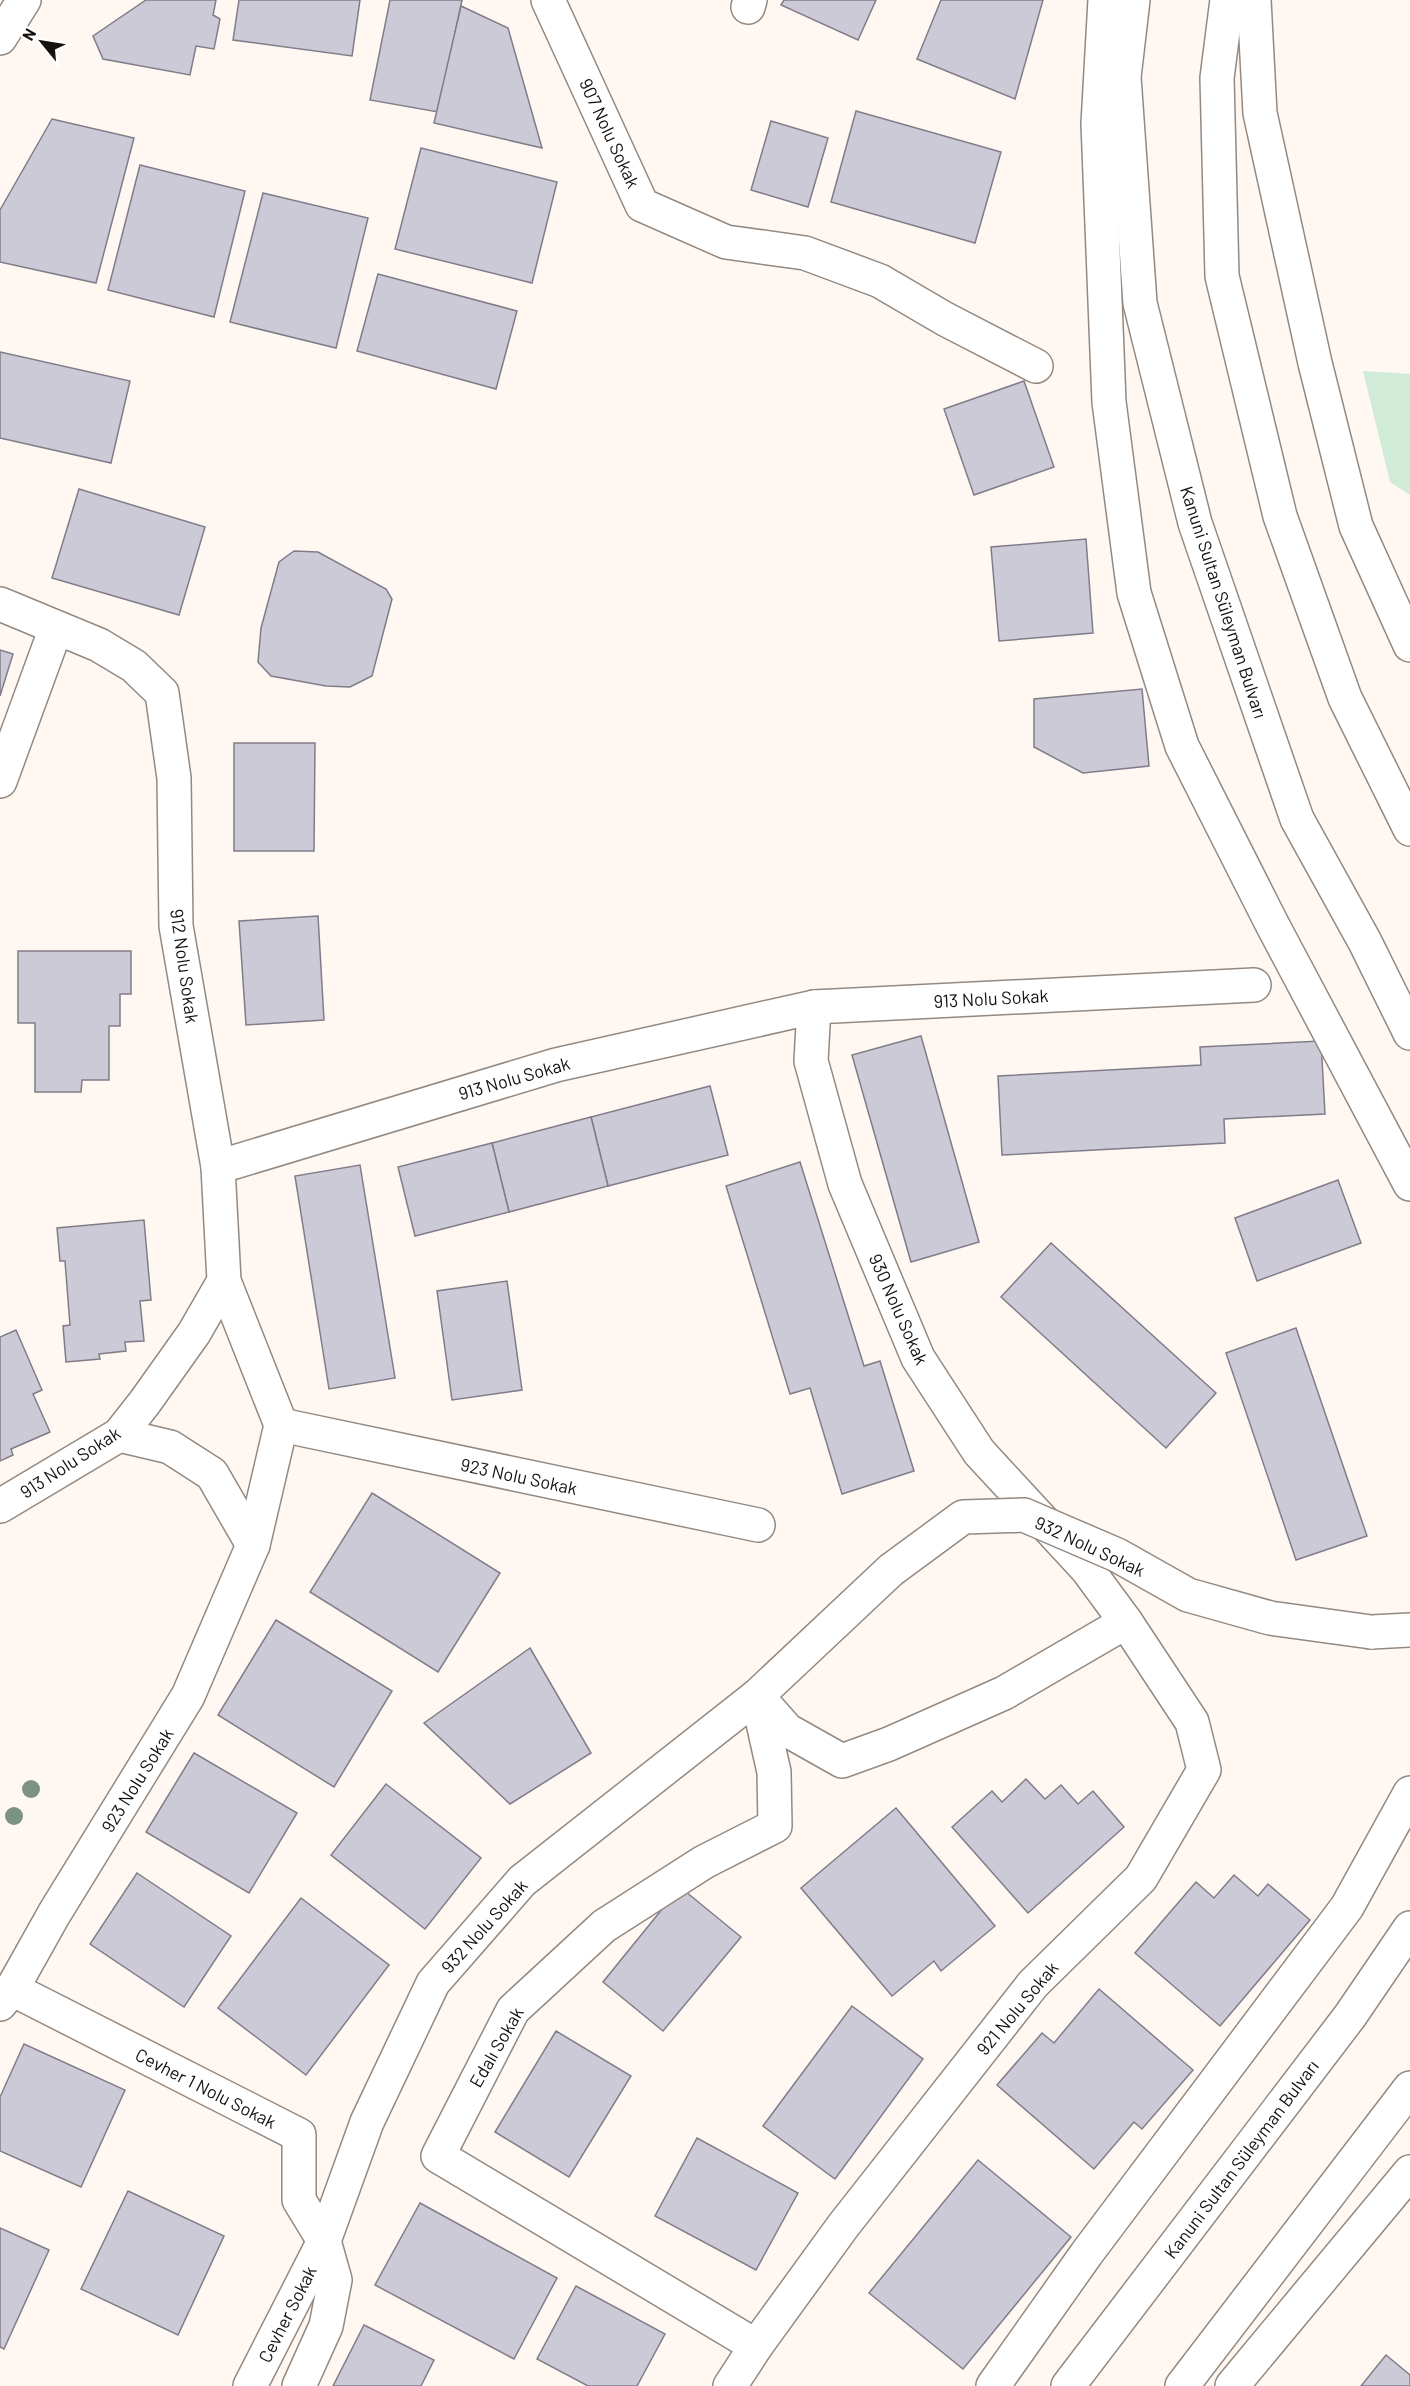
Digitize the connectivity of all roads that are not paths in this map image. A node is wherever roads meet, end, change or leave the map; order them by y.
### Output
1 (24, 0) edge
2 (548, 0) edge
3 (1105, 0) edge
4 (1133, 0) edge
5 (1227, 0) edge
6 (1254, 0) edge
7 (0, 38) edge
8 (1036, 366) dead end
9 (0, 604) edge
10 (56, 628) junction
11 (1410, 645) edge
12 (0, 782) edge
13 (1410, 829) edge
14 (1254, 985) dead end
15 (814, 1007) junction
16 (1410, 1033) edge
17 (218, 1167) junction
18 (1410, 1184) edge
19 (224, 1281) junction
20 (281, 1425) junction
21 (118, 1434) junction
22 (0, 1506) edge
23 (758, 1525) dead end
24 (253, 1545) junction
25 (1126, 1622) junction
26 (1410, 1630) edge
27 (757, 1696) junction
28 (1410, 1793) edge
29 (1410, 1928) edge
30 (6, 1996) edge
31 (1410, 2088) edge
32 (1410, 2172) edge
33 (324, 2241) junction
34 (756, 2346) junction
35 (250, 2386) edge
36 (299, 2386) edge
37 (730, 2386) edge
38 (993, 2386) edge
39 (1068, 2386) edge
40 (1182, 2386) edge
41 (1232, 2386) edge

1 - 7 street
2 - 8 street, 907 Nolu Sokak
3 - 18 street
4 - 16 street, Kanuni Sultan Süleyman Bulvarı
5 - 13 street
6 - 11 street
9 - 10 street
10 - 12 street
10 - 17 street, 912 Nolu Sokak
14 - 15 street, 913 Nolu Sokak
15 - 17 street, 913 Nolu Sokak
15 - 25 street, 930 Nolu Sokak
17 - 19 street
19 - 20 street
19 - 21 street, 913 Nolu Sokak
20 - 23 street, 923 Nolu Sokak
20 - 24 street, 923 Nolu Sokak
21 - 22 street, 913 Nolu Sokak
21 - 24 street
24 - 30 street, 923 Nolu Sokak
25 - 27 street
25 - 34 street, 921 Nolu Sokak
26 - 27 street, 932 Nolu Sokak, bridge
27 - 33 street, 932 Nolu Sokak
27 - 34 street, Edalı Sokak
28 - 38 street
29 - 39 street, Kanuni Sultan Süleyman Bulvarı
30 - 33 street, Cevher 1 Nolu Sokak
31 - 40 street
32 - 41 street
33 - 35 street, Cevher Sokak
33 - 36 street
34 - 37 street, 921 Nolu Sokak

